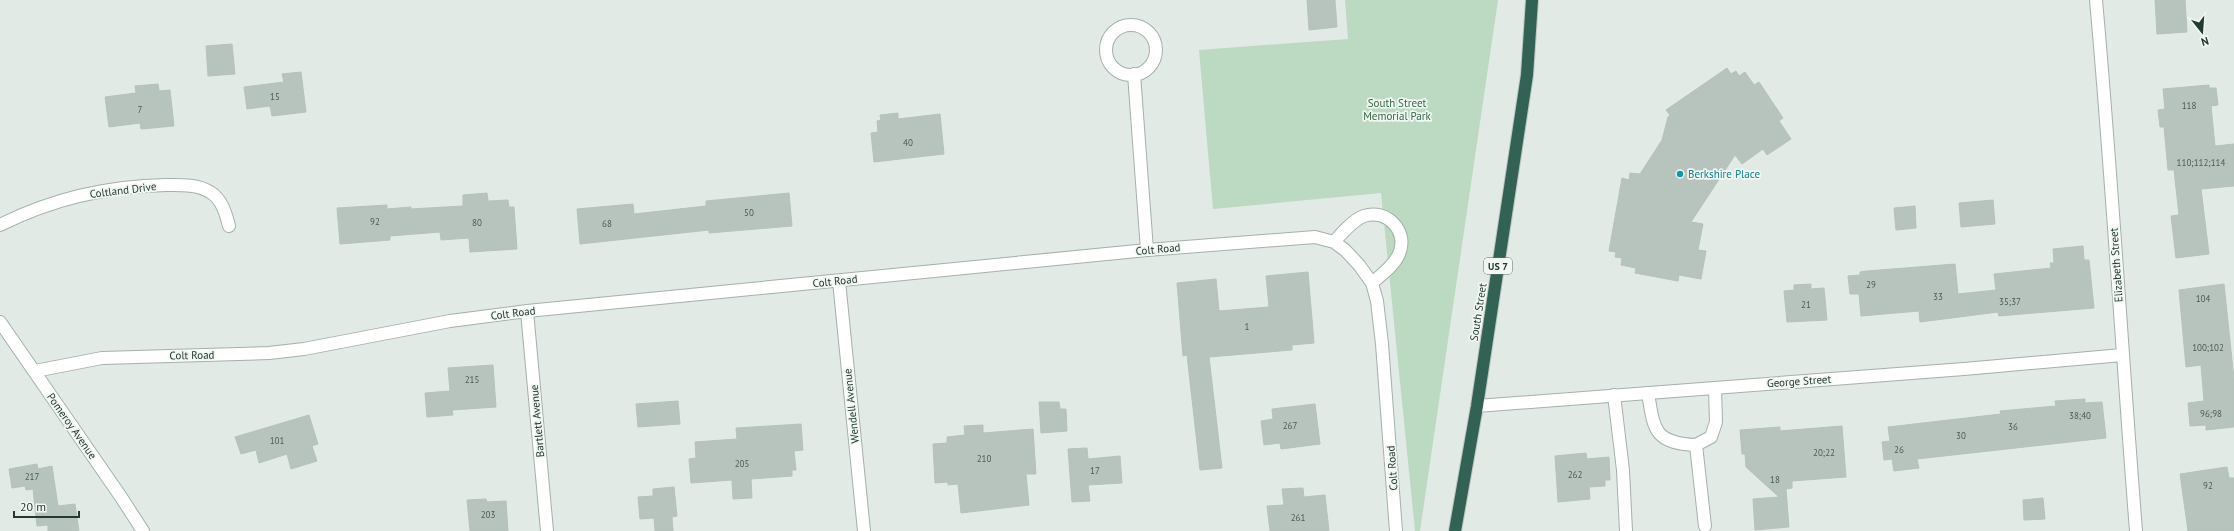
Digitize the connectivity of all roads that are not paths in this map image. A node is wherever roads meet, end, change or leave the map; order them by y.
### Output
1 (1532, 0) edge
2 (2096, 0) edge
3 (1134, 74) junction
4 (0, 224) edge
5 (229, 226) dead end
6 (1334, 242) junction
7 (1147, 250) junction
8 (839, 281) junction
9 (1372, 283) junction
10 (527, 312) junction
11 (0, 322) edge
12 (2122, 355) junction
13 (34, 371) junction
14 (1715, 388) junction
15 (1648, 393) junction
16 (1614, 395) junction
17 (1477, 406) junction
18 (1696, 445) junction
19 (1705, 526) dead end
20 (143, 531) edge
21 (547, 531) edge
22 (864, 531) edge
23 (1396, 531) edge
24 (1454, 531) edge
25 (1626, 531) edge
26 (2136, 531) edge

1 - 17 highway, South Street / US 7
2 - 12 street, Elizabeth Street
3 - 3 street
3 - 7 street
4 - 5 street, Coltland Drive
6 - 7 street, Colt Road
6 - 9 street, Colt Road
6 - 9 street
7 - 8 street, Colt Road
8 - 10 street, Colt Road
8 - 22 street, Wendell Avenue
9 - 23 street, Colt Road
10 - 13 street, Colt Road
10 - 21 street, Bartlett Avenue
11 - 13 street, Pomeroy Avenue
12 - 14 street, George Street
12 - 26 street, Elizabeth Street
13 - 20 street, Pomeroy Avenue
14 - 15 street, George Street
14 - 18 street
15 - 16 street, George Street
15 - 18 street
16 - 17 street, George Street
16 - 25 street
17 - 24 highway, South Street / US 7
18 - 19 street

